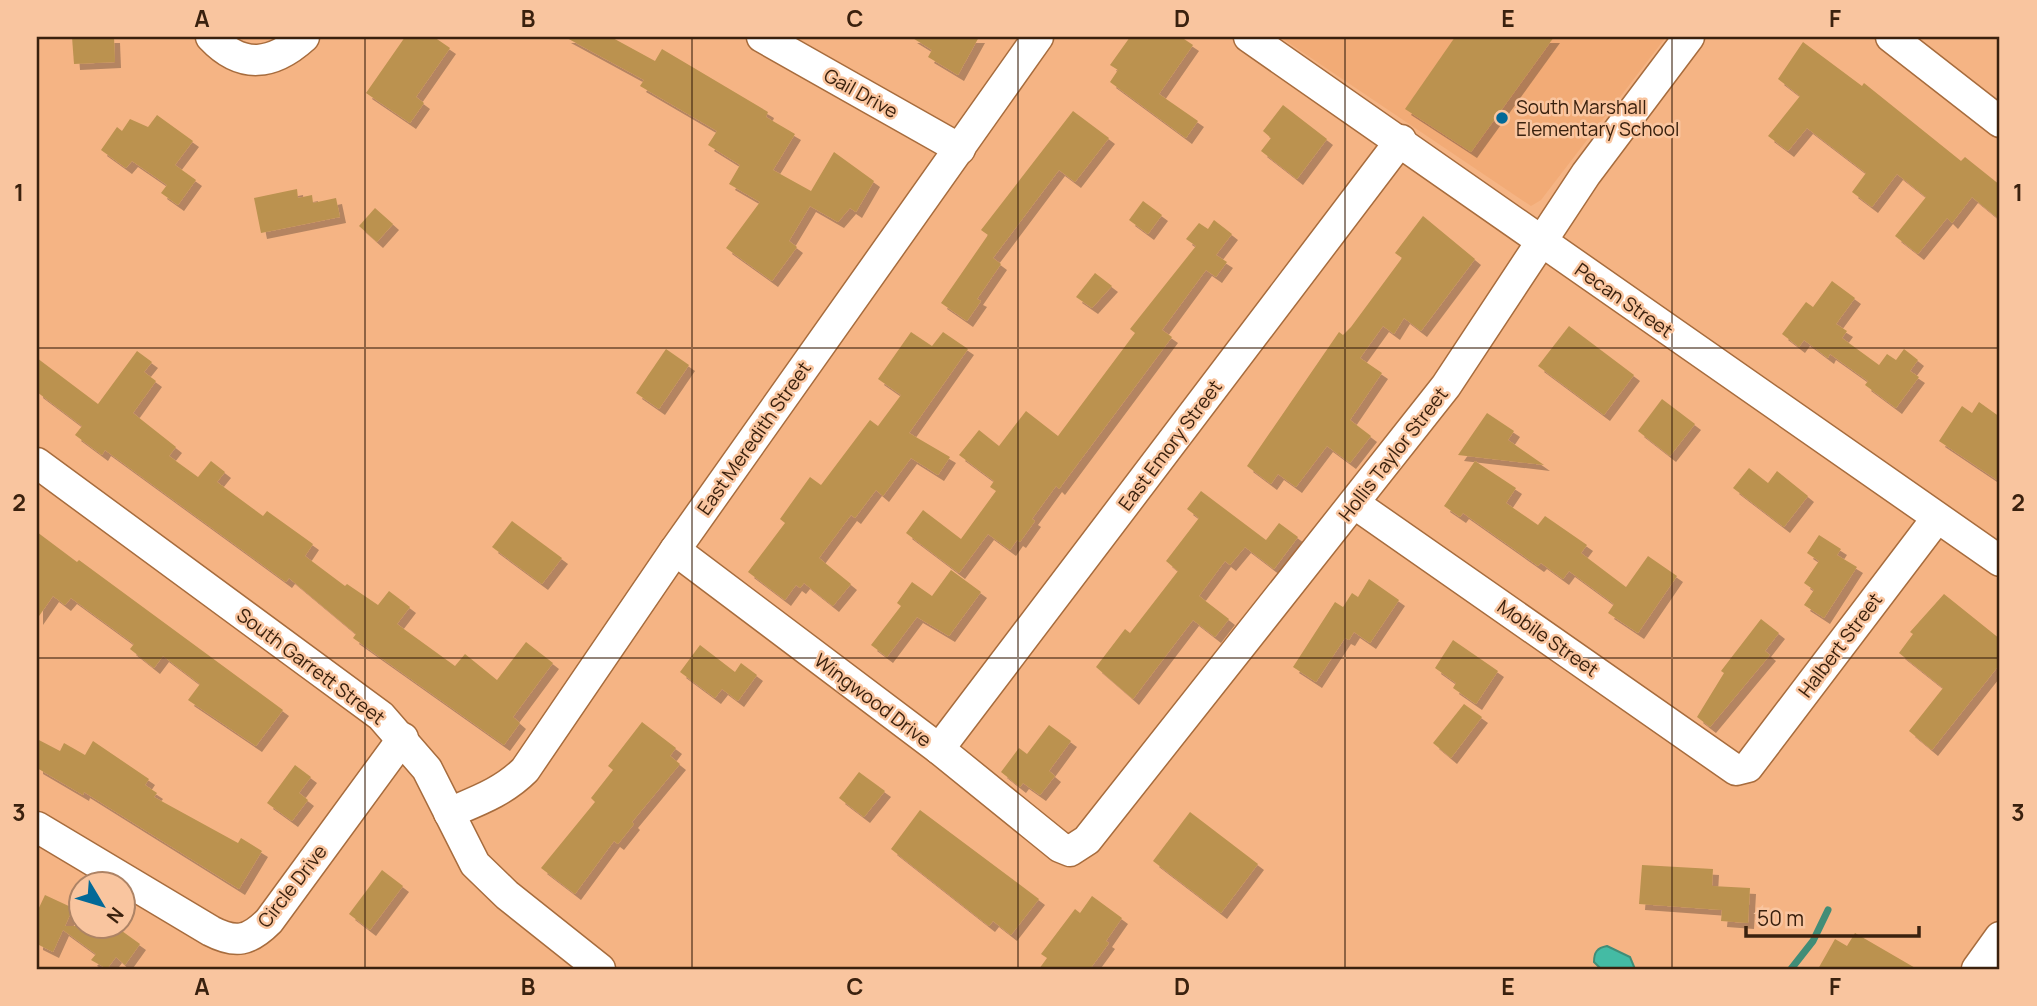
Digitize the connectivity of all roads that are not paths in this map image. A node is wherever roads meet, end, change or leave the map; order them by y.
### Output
1 (211, 37) edge
2 (304, 37) edge
3 (762, 37) edge
4 (1038, 37) edge
5 (1249, 37) edge
6 (1689, 37) edge
7 (1906, 41) edge
8 (2000, 122) edge
9 (1401, 140) junction
10 (960, 149) junction
11 (1541, 242) junction
12 (37, 463) edge
13 (1354, 504) junction
14 (1937, 517) junction
15 (675, 550) junction
16 (2000, 561) edge
17 (403, 738) junction
18 (939, 749) junction
19 (1742, 770) joint
20 (449, 813) junction
21 (37, 827) edge
22 (1070, 851) joint
23 (2000, 937) edge
24 (600, 969) edge
25 (1978, 969) edge

1 - 2 street
3 - 10 street, Gail Drive
4 - 10 street, East Meredith Street
5 - 9 street, Pecan Street
6 - 11 street, Hollis Taylor Street
7 - 8 street
9 - 11 street, Pecan Street
9 - 18 street, East Emory Street
10 - 15 street, East Meredith Street
11 - 13 street, Hollis Taylor Street
11 - 14 street, Pecan Street
12 - 17 street, South Garrett Street
13 - 19 street, Mobile Street
13 - 22 street, Hollis Taylor Street
14 - 16 street, Pecan Street
14 - 19 street, Halbert Street
15 - 18 street, Wingwood Drive
15 - 20 street, East Meredith Street
17 - 20 street, South Garrett Street
17 - 21 street, Circle Drive
18 - 22 street, Wingwood Drive
20 - 24 street, South Garrett Street
23 - 25 street

